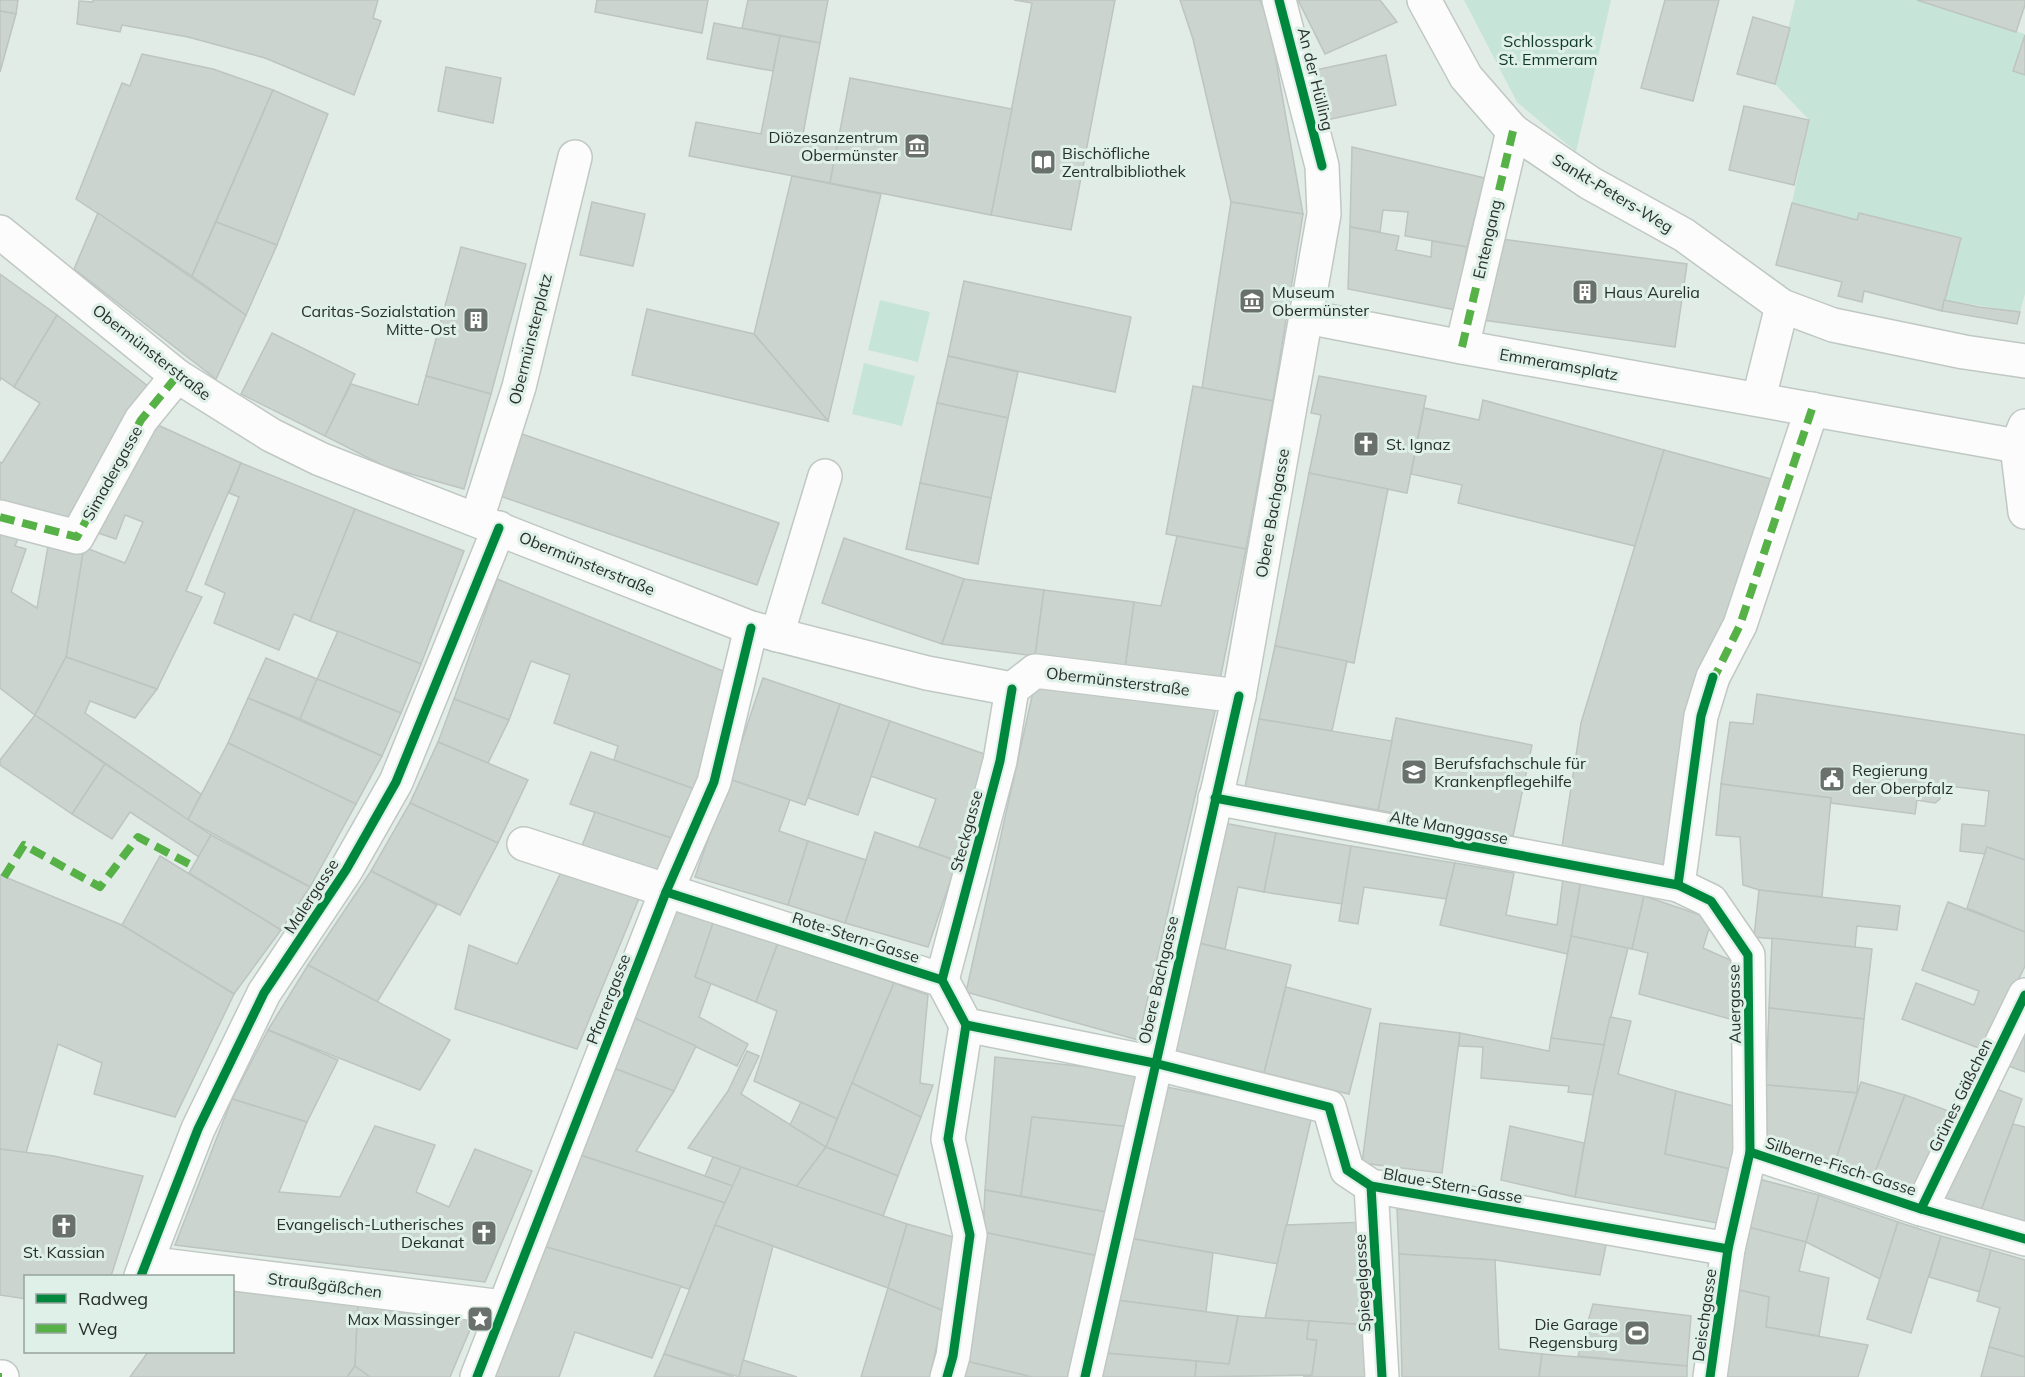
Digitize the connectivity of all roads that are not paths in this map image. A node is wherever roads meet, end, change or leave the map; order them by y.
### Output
1 (1279, 0) edge
2 (1424, 0) edge
3 (1513, 131) junction
4 (575, 157) dead end
5 (0, 232) edge
6 (1782, 306) junction
7 (1307, 317) junction
8 (1462, 347) junction
9 (2025, 361) edge
10 (177, 376) junction
11 (1759, 398) junction
12 (1812, 409) junction
13 (2021, 436) edge
14 (825, 476) dead end
15 (2025, 512) edge
16 (0, 517) edge
17 (488, 524) junction
18 (764, 632) junction
19 (1012, 689) junction
20 (1239, 696) junction
21 (1215, 798) junction
22 (524, 844) dead end
23 (1678, 885) junction
24 (666, 892) junction
25 (942, 980) junction
26 (2025, 995) edge
27 (966, 1025) junction
28 (1154, 1063) junction
29 (1750, 1152) junction
30 (1371, 1186) junction
31 (1921, 1209) junction
32 (2025, 1239) edge
33 (1728, 1249) junction
34 (144, 1270) edge
35 (191, 1275) edge
36 (234, 1280) edge
37 (503, 1308) junction
38 (477, 1377) edge
39 (947, 1377) edge
40 (1085, 1377) edge
41 (1382, 1377) edge
42 (1710, 1377) edge

1 - 7 street, An der Hülling
2 - 3 street, Sankt-Peters-Weg
3 - 6 street, Sankt-Peters-Weg
3 - 8 street, Entengang
4 - 17 street, Obermünsterplatz
5 - 10 street, Obermünsterstraße
6 - 9 street, Sankt-Peters-Weg
6 - 11 street
7 - 8 street, Emmeramsplatz
7 - 20 street, Obere Bachgasse
8 - 11 street, Emmeramsplatz
10 - 16 street, Simadergasse
10 - 17 street, Obermünsterstraße
11 - 12 street, Emmeramsplatz
12 - 13 street, Emmeramsplatz
12 - 23 street
13 - 15 street, Emmeramsplatz
14 - 18 street
17 - 18 street, Obermünsterstraße
17 - 34 street, Malergasse
18 - 19 street, Obermünsterstraße
18 - 24 street, Pfarrergasse
19 - 20 street, Obermünsterstraße
19 - 25 street, Steckgasse
20 - 21 street, Obere Bachgasse
21 - 23 street, Alte Manggasse
21 - 28 street, Obere Bachgasse
22 - 24 street, Rote-Stern-Gasse
23 - 29 street, Auergasse
24 - 25 street, Rote-Stern-Gasse
24 - 37 street, Pfarrergasse
25 - 27 street
26 - 31 street, Grünes Gäßchen
27 - 28 street
27 - 39 street
28 - 30 street, Blaue-Stern-Gasse
28 - 40 street, Obere Bachgasse
29 - 31 street, Silberne-Fisch-Gasse
29 - 33 street, Deischgasse
30 - 33 street, Blaue-Stern-Gasse
30 - 41 street, Spiegelgasse
31 - 32 street, Silberne-Fisch-Gasse
33 - 42 street, Deischgasse
34 - 35 street, Straußgäßchen
36 - 37 street, Straußgäßchen
37 - 38 street, Pfarrergasse

